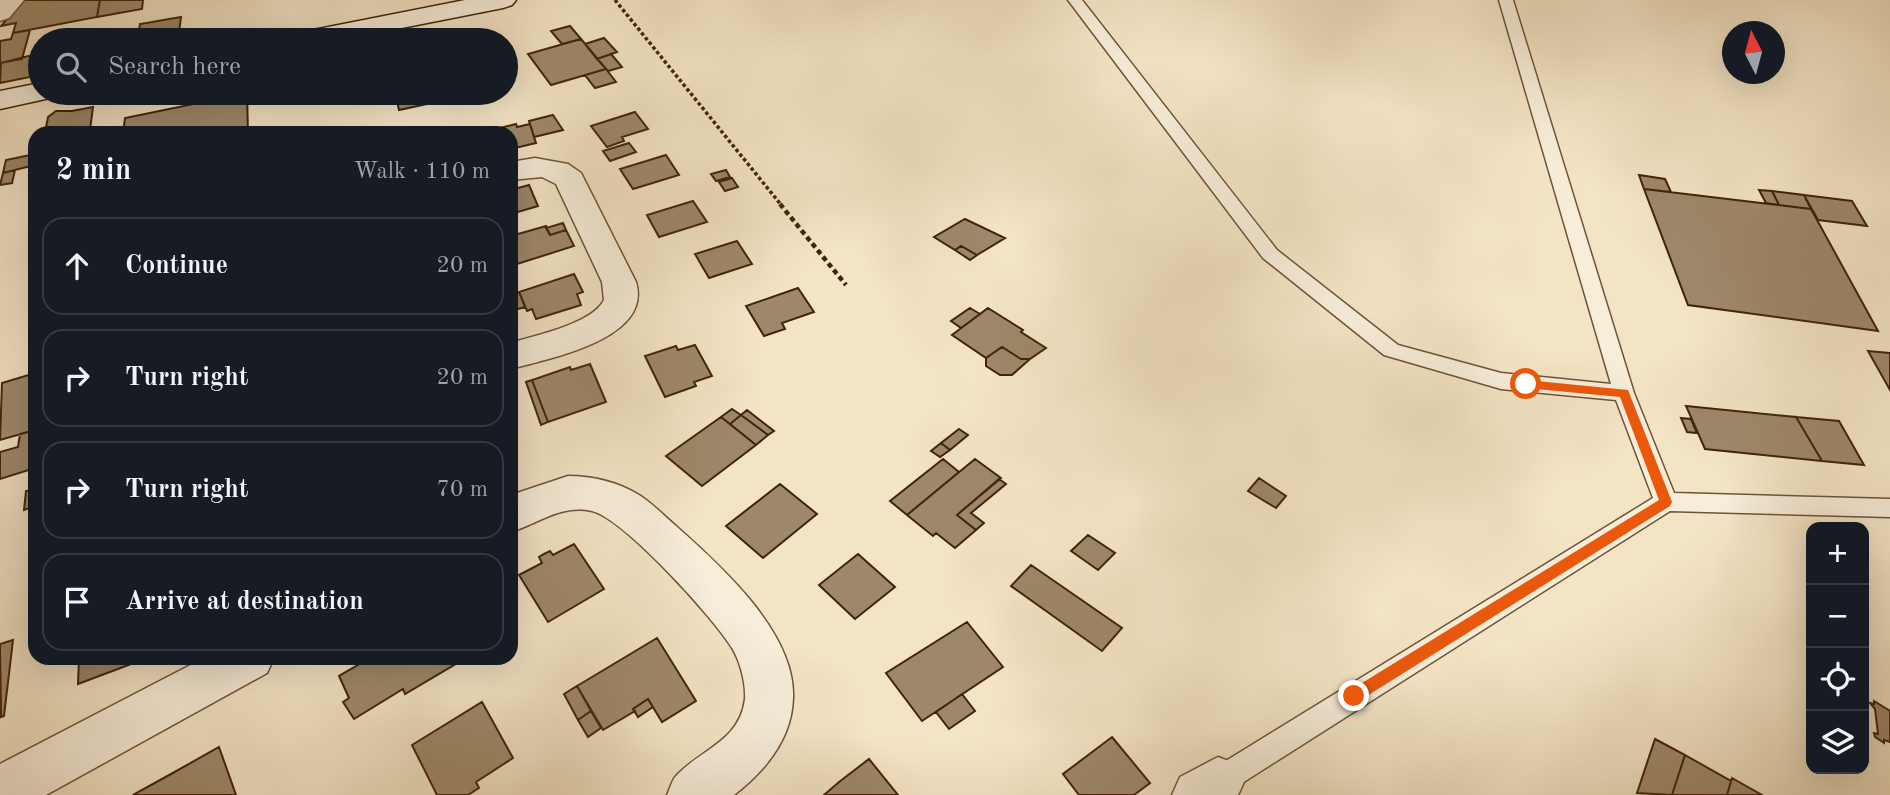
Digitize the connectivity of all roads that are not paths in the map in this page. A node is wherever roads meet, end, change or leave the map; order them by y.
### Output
1 (11, 0) edge
2 (503, 0) edge
3 (1075, 0) edge
4 (1506, 0) edge
5 (0, 13) edge
6 (363, 28) edge
7 (28, 94) edge
8 (0, 100) edge
9 (518, 170) edge
10 (518, 354) edge
11 (1624, 393) junction
12 (1665, 502) junction
13 (1890, 508) edge
14 (518, 511) edge
15 (237, 665) edge
16 (1208, 788) edge
17 (0, 792) edge
18 (693, 795) edge

1 - 5 street
2 - 6 street
3 - 11 lane
4 - 11 lane
7 - 8 street
9 - 10 street
11 - 12 lane
12 - 13 lane
12 - 16 lane
14 - 18 street
15 - 17 street

